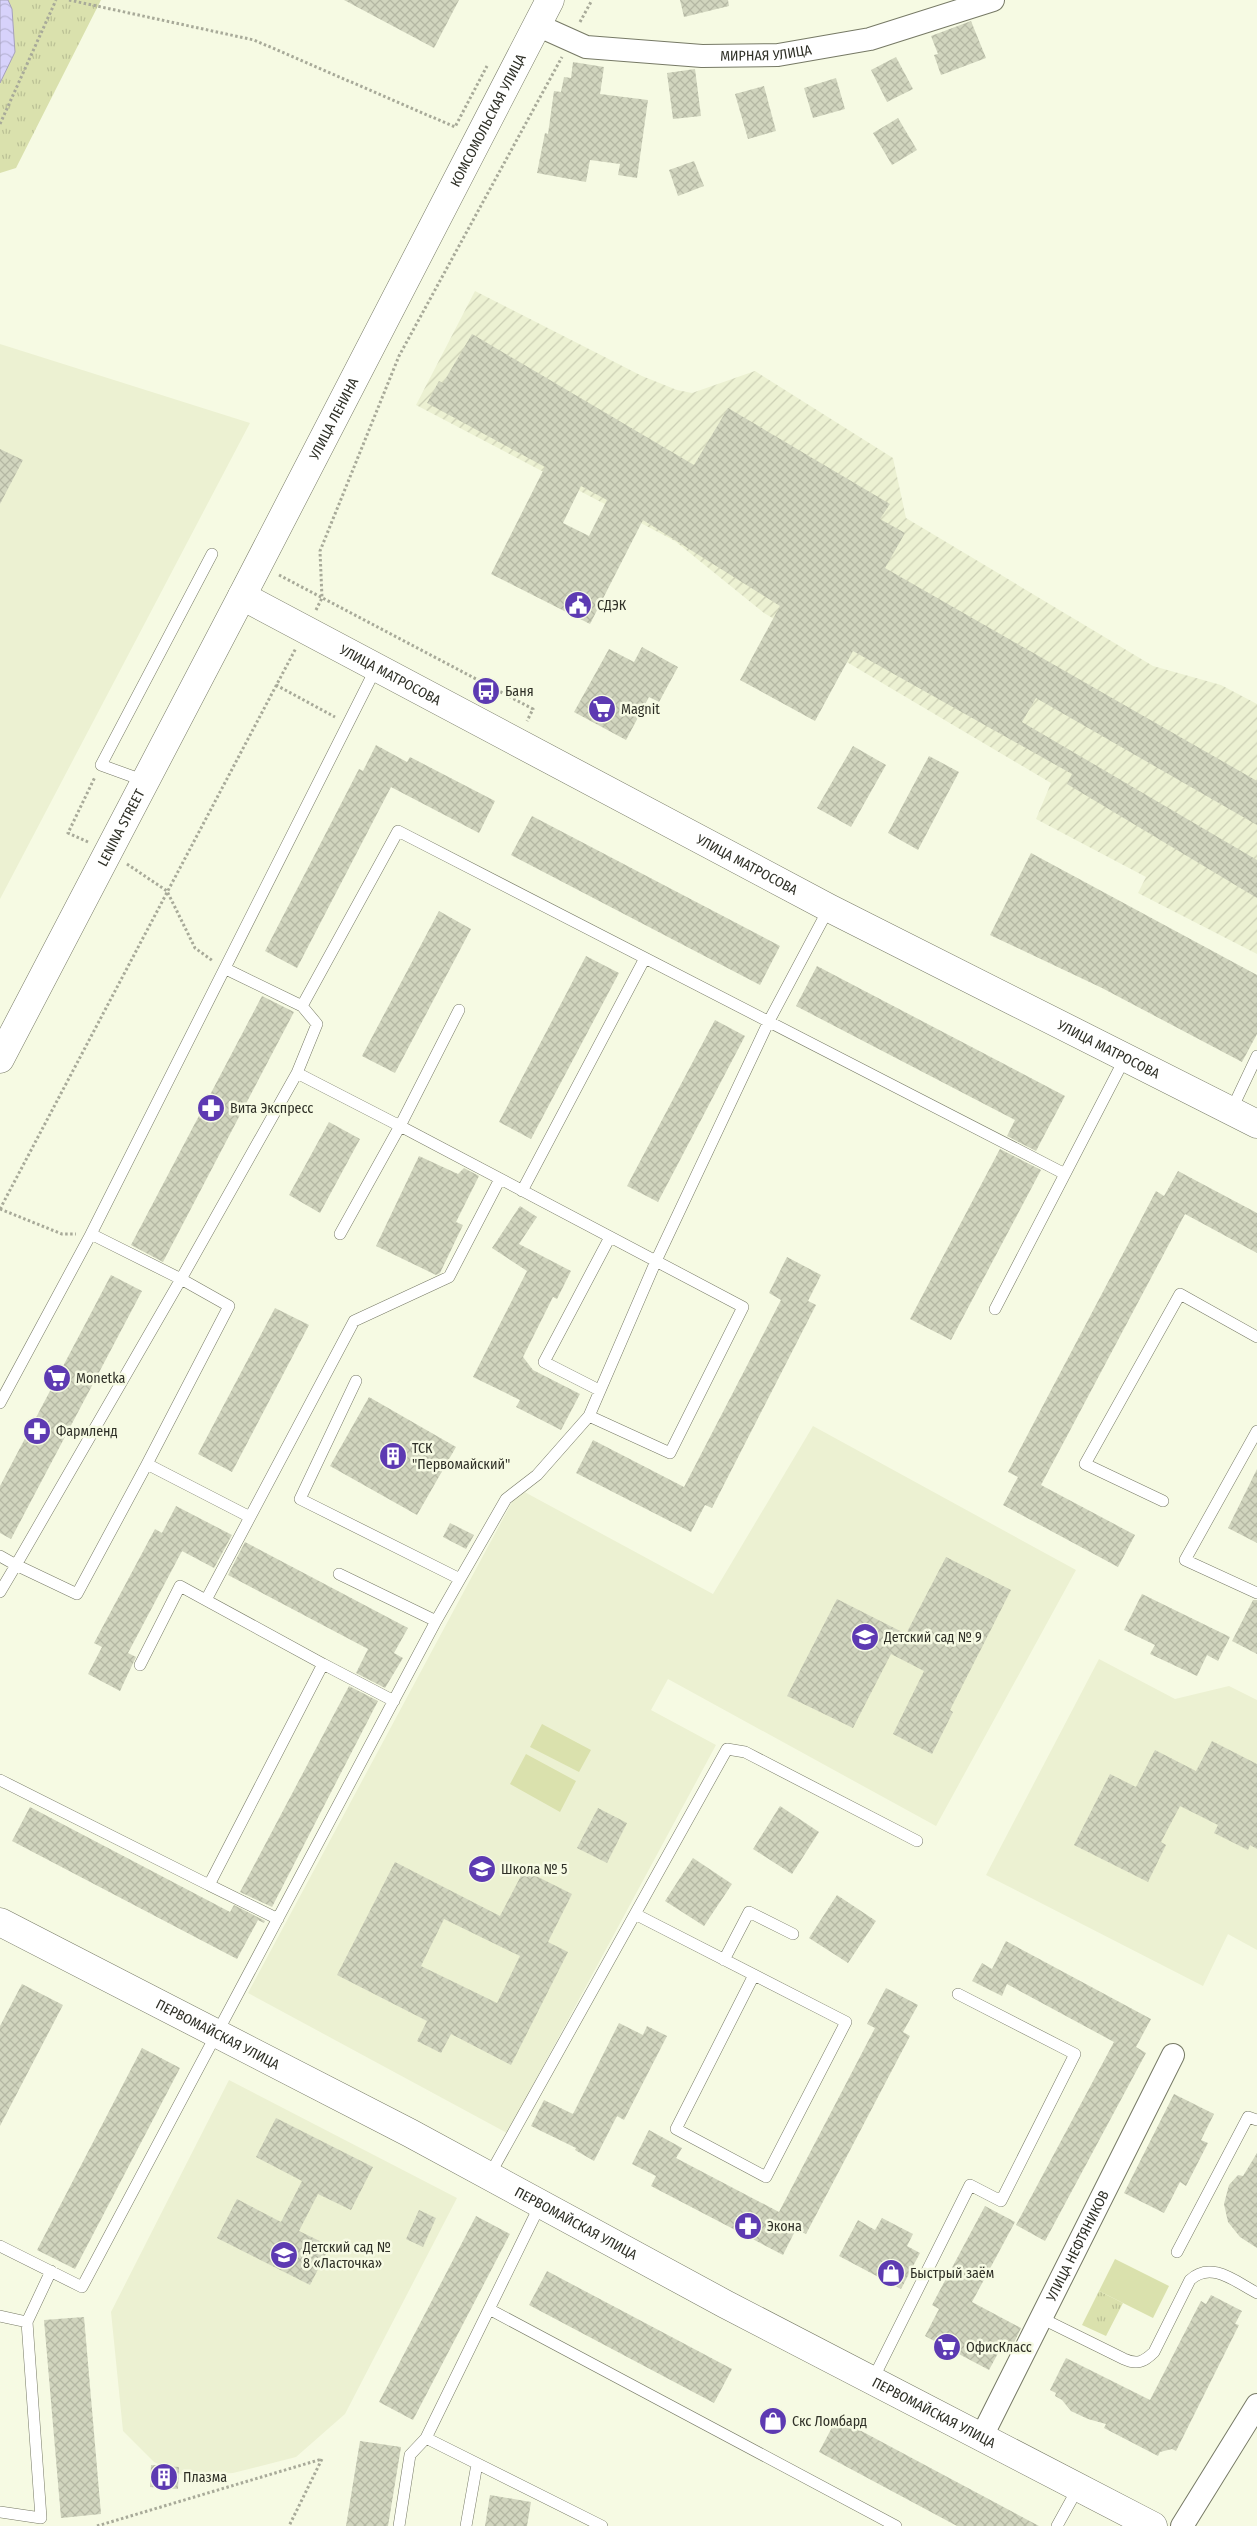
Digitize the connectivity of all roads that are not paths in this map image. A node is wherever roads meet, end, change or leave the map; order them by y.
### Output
1 (550, 0) edge
2 (993, 0) edge
3 (537, 25) junction
4 (426, 241) joint
5 (212, 554) dead end
6 (242, 596) junction
7 (376, 668) junction
8 (145, 781) junction
9 (829, 908) junction
10 (645, 958) junction
11 (226, 969) junction
12 (302, 1006) junction
13 (459, 1010) dead end
14 (769, 1022) junction
15 (1257, 1056) edge
16 (1125, 1058) junction
17 (0, 1059) edge
18 (297, 1073) junction
19 (1231, 1111) junction
20 (1257, 1124) edge
21 (400, 1126) junction
22 (1065, 1174) junction
23 (500, 1179) junction
24 (522, 1191) junction
25 (91, 1234) junction
26 (340, 1234) dead end
27 (610, 1237) junction
28 (656, 1261) junction
29 (181, 1278) junction
30 (995, 1309) dead end
31 (1257, 1337) edge
32 (356, 1381) dead end
33 (599, 1390) junction
34 (0, 1403) edge
35 (589, 1416) junction
36 (1257, 1431) edge
37 (148, 1464) junction
38 (1163, 1501) dead end
39 (250, 1517) junction
40 (0, 1556) edge
41 (16, 1565) junction
42 (339, 1574) dead end
43 (460, 1579) junction
44 (0, 1592) edge
45 (1257, 1593) edge
46 (206, 1600) junction
47 (436, 1622) junction
48 (140, 1664) dead end
49 (323, 1664) junction
50 (394, 1701) junction
51 (0, 1780) edge
52 (918, 1841) dead end
53 (209, 1885) junction
54 (634, 1914) junction
55 (278, 1920) junction
56 (0, 1922) edge
57 (793, 1934) dead end
58 (724, 1960) junction
59 (754, 1975) junction
60 (958, 1994) dead end
61 (217, 2034) junction
62 (1173, 2054) dead end
63 (1257, 2120) edge
64 (489, 2176) junction
65 (540, 2205) junction
66 (0, 2246) edge
67 (1177, 2252) dead end
68 (51, 2271) junction
69 (1257, 2293) edge
70 (489, 2309) junction
71 (0, 2316) edge
72 (1041, 2318) junction
73 (27, 2322) junction
74 (872, 2381) junction
75 (1257, 2405) edge
76 (426, 2438) junction
77 (981, 2438) junction
78 (477, 2464) junction
79 (1078, 2488) junction
80 (0, 2512) edge
81 (398, 2526) edge
82 (466, 2526) edge
83 (602, 2526) edge
84 (896, 2526) edge
85 (1057, 2526) edge
86 (1153, 2526) edge
87 (1182, 2526) edge

1 - 3 street, КОМСОМОЛЬСКАЯ УЛИЦА
2 - 3 street, МИРНАЯ УЛИЦА
3 - 4 street, КОМСОМОЛЬСКАЯ УЛИЦА
4 - 6 street, УЛИЦА ЛЕНИНА
5 - 8 lane
6 - 7 street, УЛИЦА МАТРОСОВА
6 - 8 street, LENINA STREET
7 - 9 street, УЛИЦА МАТРОСОВА
7 - 11 lane
8 - 17 street, LENINA STREET
9 - 14 lane
9 - 16 street, УЛИЦА МАТРОСОВА
10 - 12 lane
10 - 14 lane
10 - 24 lane
11 - 12 lane
11 - 25 lane
12 - 18 lane
13 - 21 lane
14 - 22 lane
14 - 28 lane
15 - 19 lane
16 - 19 street, УЛИЦА МАТРОСОВА
16 - 22 lane
18 - 21 lane
18 - 29 lane
19 - 20 street, УЛИЦА МАТРОСОВА
21 - 23 lane
21 - 26 lane
22 - 30 lane
23 - 24 lane
23 - 39 lane
24 - 27 lane
25 - 29 lane
25 - 34 lane
27 - 28 lane
27 - 33 lane
28 - 33 lane
28 - 35 lane
29 - 37 lane
29 - 41 lane
31 - 38 lane
32 - 43 lane
33 - 35 lane
35 - 43 lane
36 - 45 lane
37 - 39 lane
37 - 41 lane
39 - 46 lane
40 - 41 lane
41 - 44 lane
42 - 47 lane
43 - 47 lane
46 - 48 lane
46 - 49 lane
47 - 50 lane
49 - 50 lane
49 - 53 lane
50 - 55 lane
51 - 53 lane
52 - 54 lane
53 - 55 lane
54 - 58 lane
54 - 64 lane
55 - 61 lane
56 - 61 street, ПЕРВОМАЙСКАЯ УЛИЦА
57 - 58 lane
58 - 59 lane
59 - 59 lane
60 - 74 lane
61 - 64 street, ПЕРВОМАЙСКАЯ УЛИЦА
61 - 68 lane
62 - 72 street, УЛИЦА НЕФТЯНИКОВ
63 - 67 lane
64 - 65 street, ПЕРВОМАЙСКАЯ УЛИЦА
65 - 70 lane
65 - 74 street, ПЕРВОМАЙСКАЯ УЛИЦА
66 - 68 lane
68 - 73 lane
69 - 72 lane
70 - 76 lane
70 - 84 lane
71 - 73 lane
72 - 77 street, УЛИЦА НЕФТЯНИКОВ
73 - 80 lane
74 - 77 street, ПЕРВОМАЙСКАЯ УЛИЦА
75 - 87 street
76 - 78 lane
76 - 81 lane
77 - 79 street, ПЕРВОМАЙСКАЯ УЛИЦА
78 - 82 lane
78 - 83 lane
79 - 85 lane
79 - 86 street, ПЕРВОМАЙСКАЯ УЛИЦА

